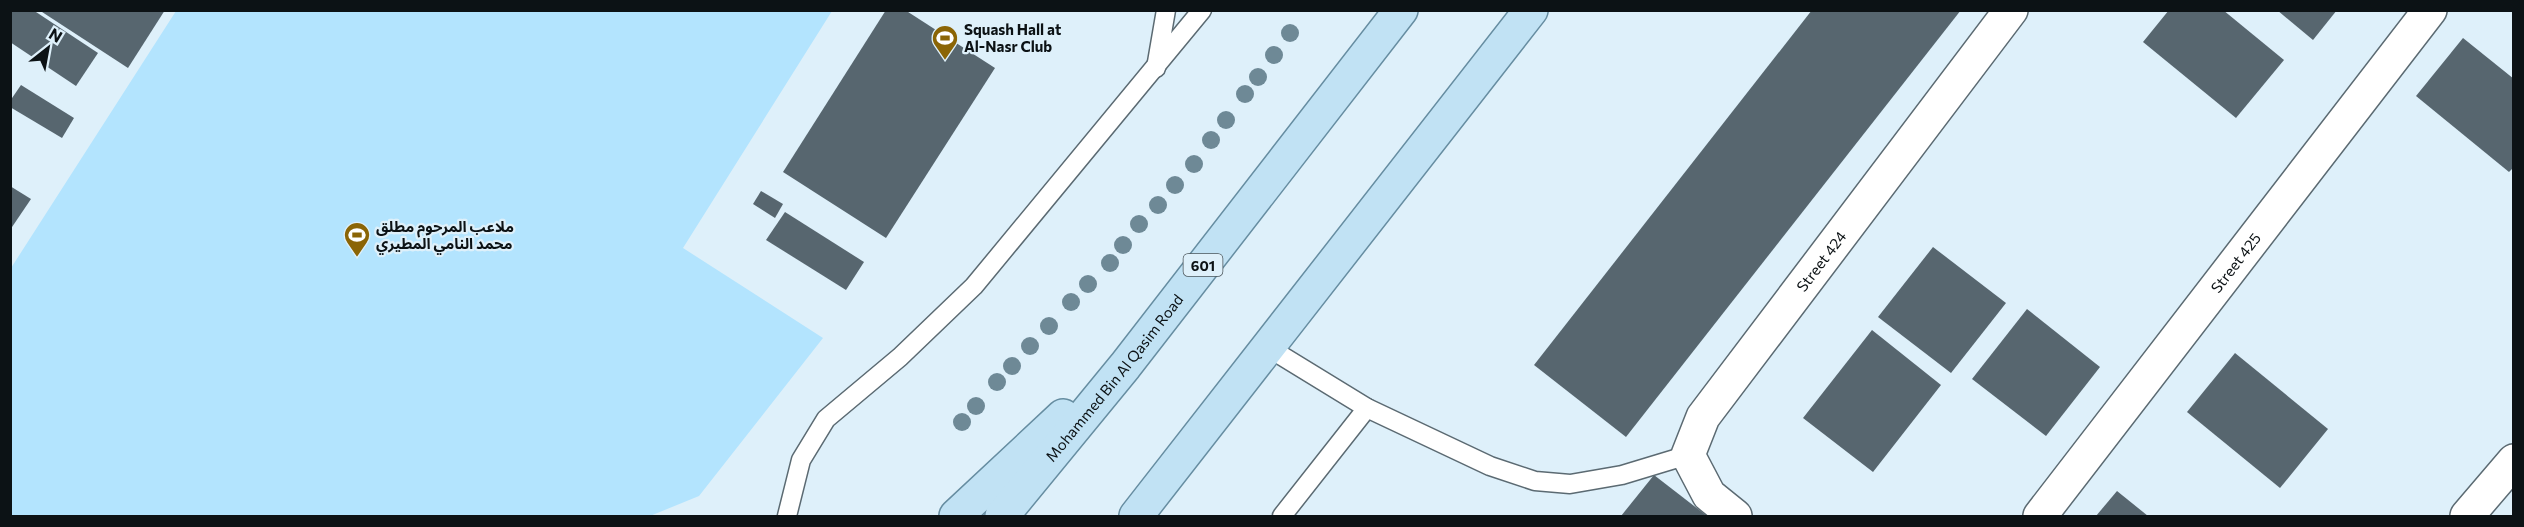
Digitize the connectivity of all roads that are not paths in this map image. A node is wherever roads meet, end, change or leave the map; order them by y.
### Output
1 (1166, 10) edge
2 (1202, 10) edge
3 (1401, 10) edge
4 (1531, 10) edge
5 (2011, 10) edge
6 (2430, 10) edge
7 (1156, 68) junction
8 (1269, 348) junction
9 (1125, 366) junction
10 (1367, 408) junction
11 (1688, 455) junction
12 (2514, 461) edge
13 (1142, 512) edge
14 (787, 516) edge
15 (956, 516) edge
16 (1002, 516) edge
17 (1282, 516) edge
18 (1735, 516) edge
19 (2040, 516) edge
20 (2467, 516) edge

1 - 7 lane
2 - 7 lane
3 - 9 main road, Mohammed Bin Al Qasim Road / 601
4 - 8 main road
5 - 11 street, Street 424
6 - 19 street, Street 425
7 - 14 lane
8 - 10 lane
8 - 13 main road
9 - 15 main road
9 - 16 main road, Mohammed Bin Al Qasim Road / 601
10 - 11 lane
10 - 17 lane
11 - 18 street
12 - 20 street

